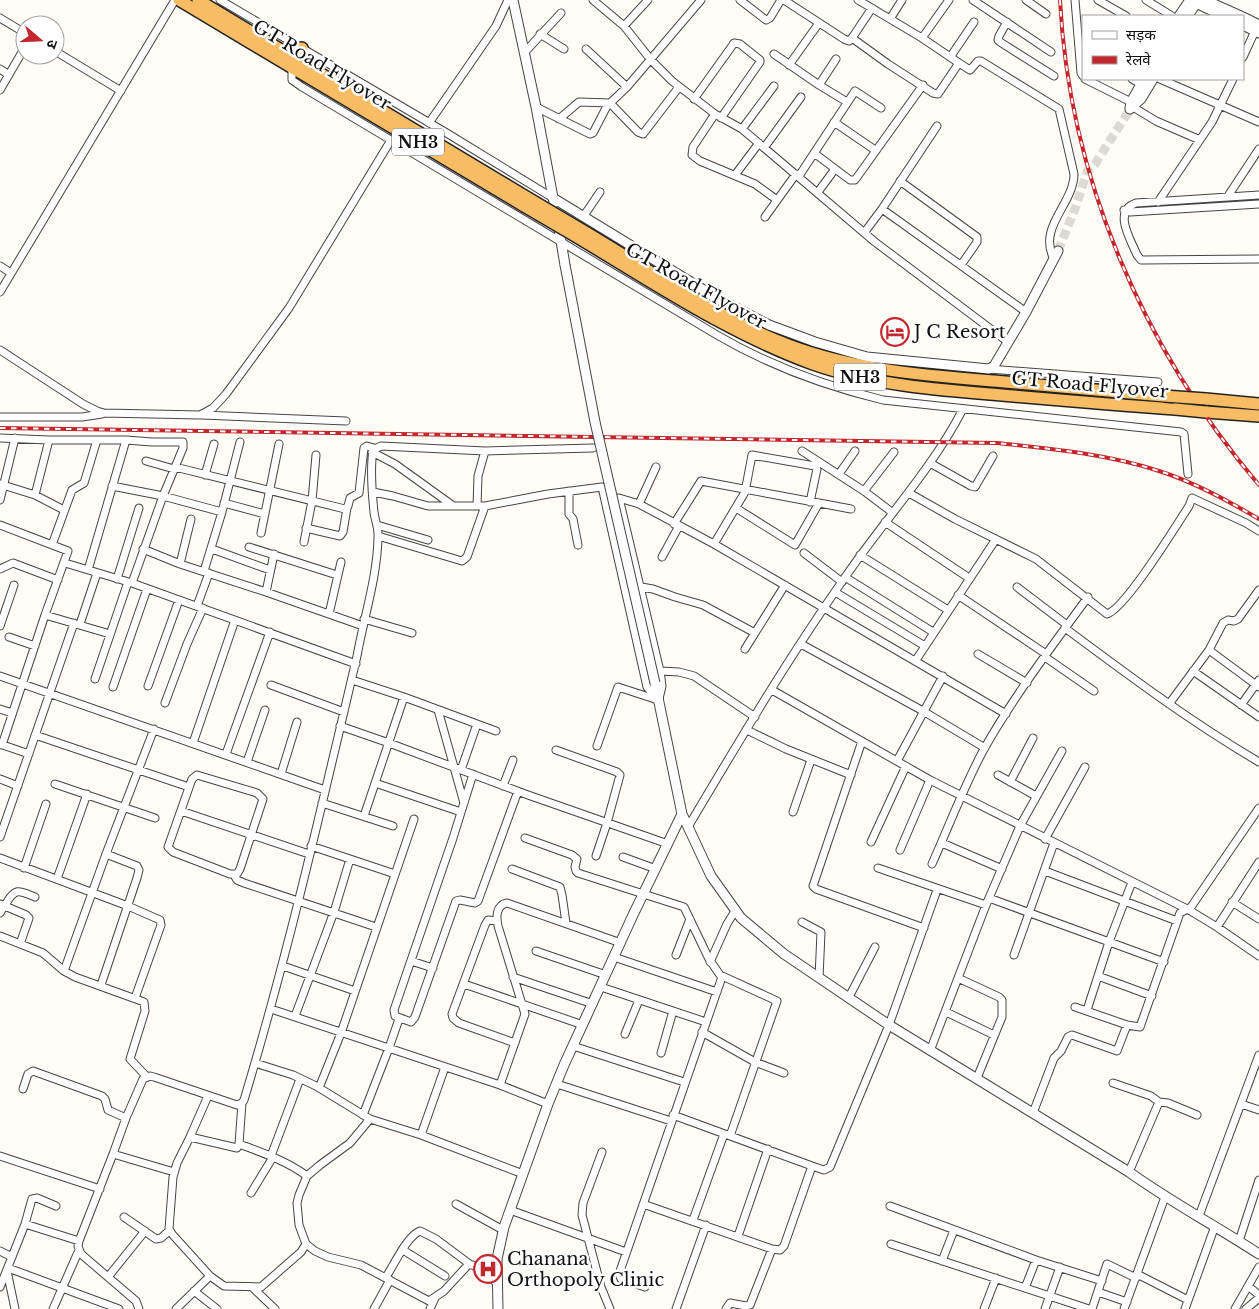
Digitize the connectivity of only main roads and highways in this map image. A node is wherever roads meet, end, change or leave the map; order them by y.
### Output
1 (179, 0) edge
2 (198, 0) edge
3 (302, 48) road end
4 (294, 63) junction
5 (579, 234) junction
6 (1259, 404) edge
7 (1259, 416) edge

1 - 4 highway, GT Road Flyover / NH3
2 - 4 highway, GT Road Flyover / NH3
3 - 4 highway
4 - 5 highway, GT Road Flyover / NH3, bridge
5 - 6 highway, GT Road Flyover / NH3, bridge
5 - 7 highway, GT Road Flyover / NH3, bridge

